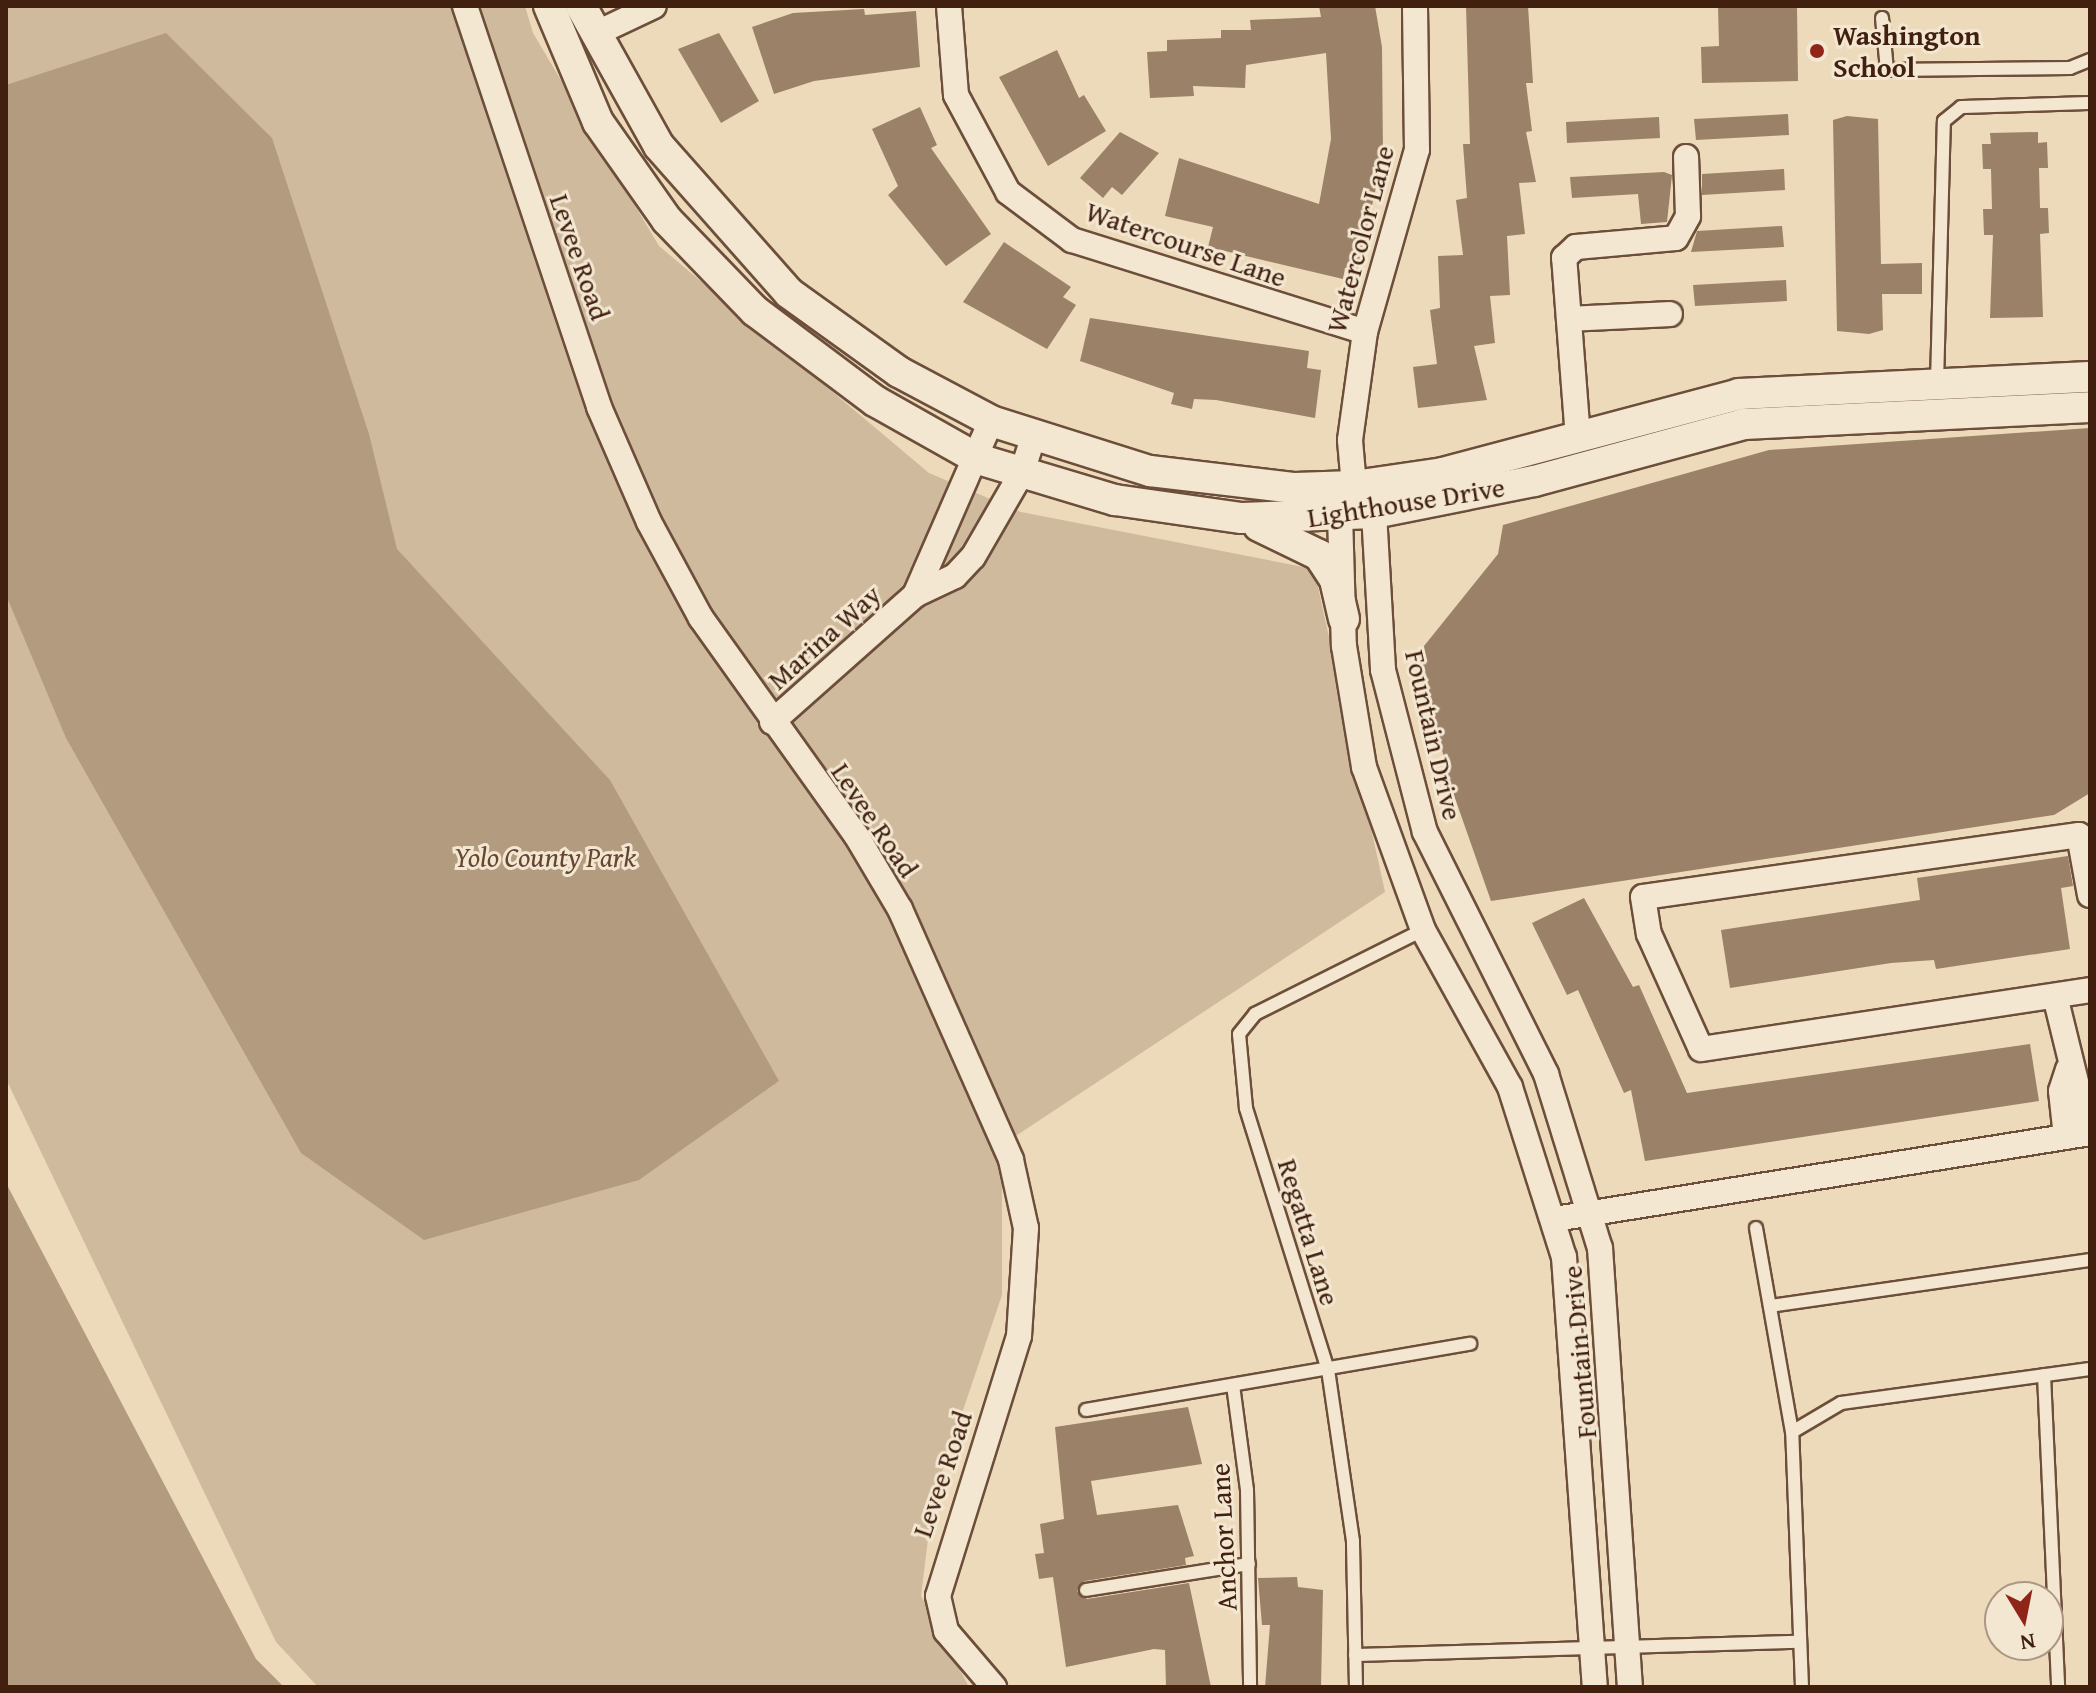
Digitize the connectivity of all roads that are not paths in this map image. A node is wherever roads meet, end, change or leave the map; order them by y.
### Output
1 (465, 6) edge
2 (549, 6) edge
3 (581, 6) edge
4 (654, 6) edge
5 (949, 6) edge
6 (1415, 6) edge
7 (1882, 18) dead end
8 (595, 34) junction
9 (2090, 60) edge
10 (2090, 103) edge
11 (1686, 157) dead end
12 (1670, 314) dead end
13 (1569, 319) junction
14 (1365, 332) junction
15 (2090, 377) edge
16 (1937, 383) junction
17 (2090, 407) edge
18 (991, 421) junction
19 (1034, 435) junction
20 (1578, 438) junction
21 (978, 459) junction
22 (1022, 472) junction
23 (1354, 486) junction
24 (1374, 513) junction
25 (1340, 515) junction
26 (1235, 518) junction
27 (915, 595) junction
28 (1344, 619) junction
29 (772, 722) junction
30 (2090, 895) edge
31 (1423, 930) junction
32 (2090, 990) edge
33 (2055, 996) junction
34 (2082, 1135) edge
35 (1592, 1211) junction
36 (1555, 1219) junction
37 (1756, 1228) dead end
38 (2090, 1260) edge
39 (1770, 1306) junction
40 (1470, 1344) dead end
41 (2090, 1369) edge
42 (1328, 1370) junction
43 (2044, 1375) junction
44 (1233, 1385) junction
45 (1086, 1410) dead end
46 (1792, 1432) junction
47 (1249, 1564) junction
48 (1086, 1590) dead end
49 (1800, 1642) junction
50 (1628, 1646) junction
51 (1593, 1647) junction
52 (1355, 1655) junction
53 (994, 1687) edge
54 (1250, 1687) edge
55 (1356, 1687) edge
56 (1595, 1687) edge
57 (1630, 1687) edge
58 (1802, 1687) edge
59 (2058, 1687) edge

1 - 29 street, Levee Road
2 - 21 street, Lighthouse Drive
3 - 8 street, Lighthouse Drive
4 - 8 street
5 - 14 street, Watercourse Lane
6 - 14 street, Watercolor Lane
7 - 9 lane
8 - 18 street, Lighthouse Drive
10 - 16 lane
11 - 13 street
12 - 13 street
13 - 20 street
14 - 23 street, Watercolor Lane
15 - 16 street, Lighthouse Drive
16 - 20 street, Lighthouse Drive
17 - 24 street, Lighthouse Drive
18 - 19 street, Lighthouse Drive
18 - 21 street, Marina Way
19 - 22 street, Marina Way
19 - 23 street, Lighthouse Drive
20 - 23 street, Lighthouse Drive
21 - 22 street, Lighthouse Drive
21 - 27 street, Marina Way
22 - 26 street, Lighthouse Drive
22 - 27 street, Marina Way
23 - 24 street
23 - 25 street, Fountain Drive
24 - 25 street, Lighthouse Drive
24 - 35 street, Fountain Drive
25 - 26 street, Lighthouse Drive
25 - 28 street, Fountain Drive
26 - 28 street
27 - 29 street, Marina Way
28 - 31 street, Fountain Drive
29 - 53 street, Levee Road
30 - 33 street
31 - 36 street, Fountain Drive
31 - 42 lane, Regatta Lane
32 - 33 street
33 - 34 street
34 - 35 street
35 - 36 street
35 - 50 street, Fountain Drive
36 - 51 street, Fountain Drive
37 - 39 lane
38 - 39 lane
39 - 46 lane
40 - 42 lane
41 - 43 lane
42 - 44 lane
42 - 52 lane, Regatta Lane
43 - 46 lane
43 - 59 lane
44 - 45 lane
44 - 47 lane, Anchor Lane
46 - 49 lane
47 - 48 lane
47 - 54 lane, Anchor Lane
49 - 50 lane
49 - 58 lane
50 - 51 lane
50 - 57 street, Fountain Drive
51 - 52 lane
51 - 56 street, Fountain Drive
52 - 55 lane, Regatta Lane

